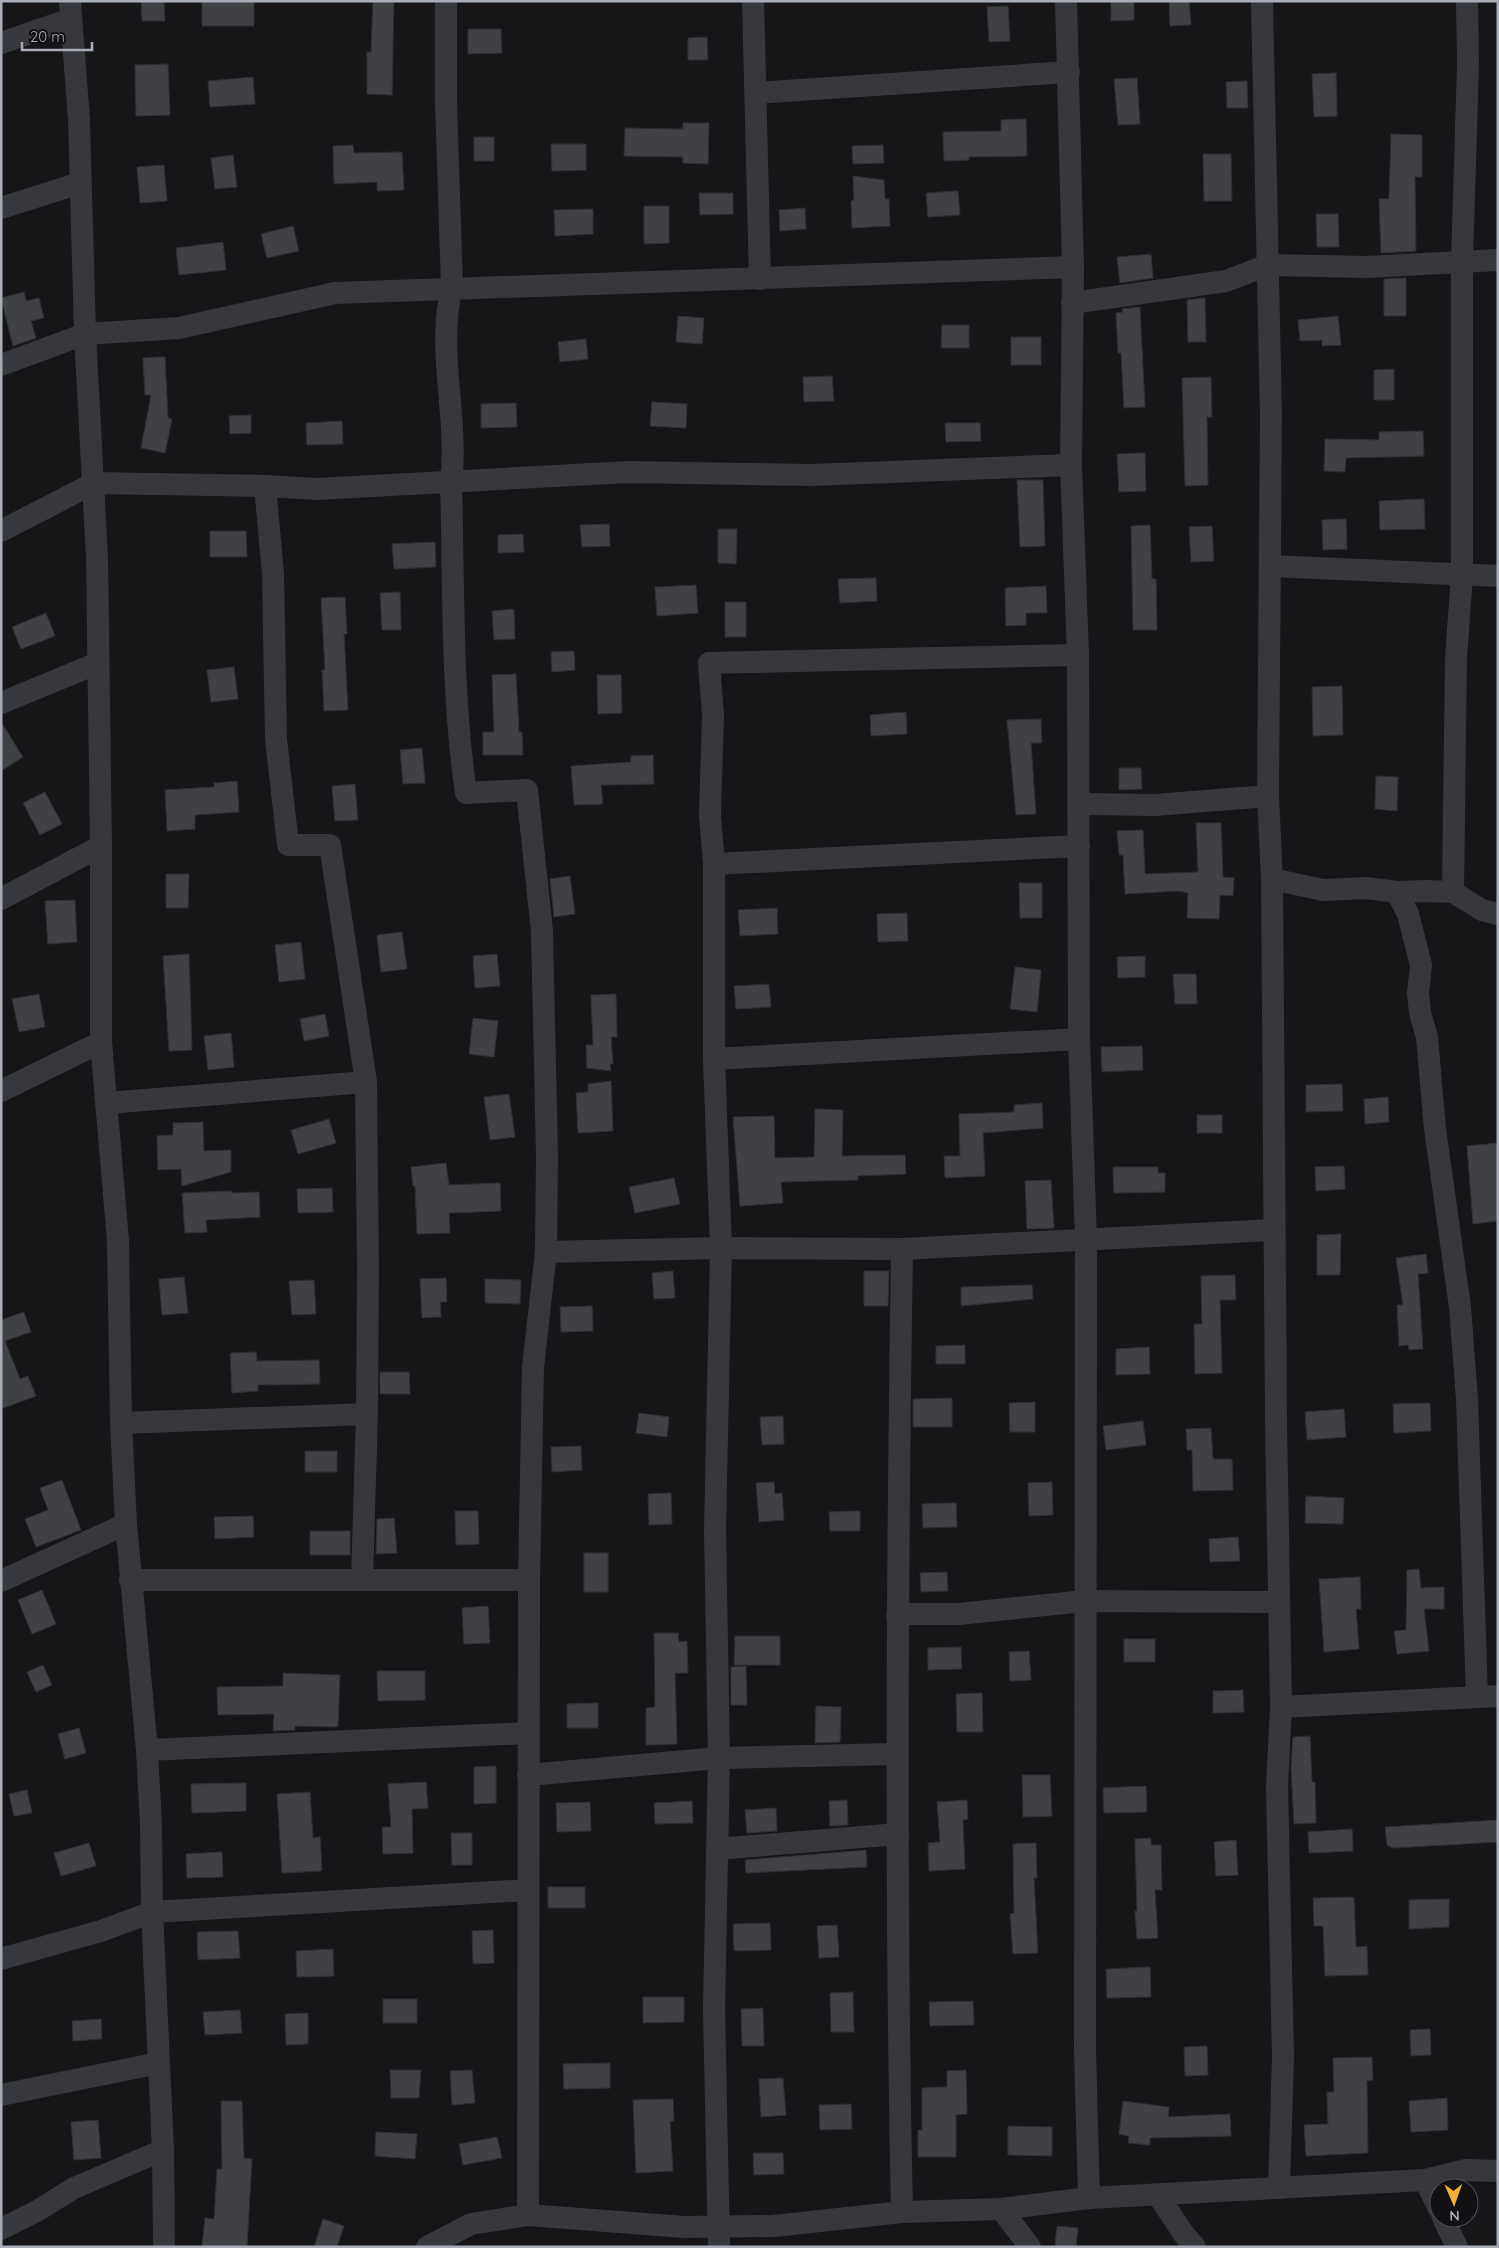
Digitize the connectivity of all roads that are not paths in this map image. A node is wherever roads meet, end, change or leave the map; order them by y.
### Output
1 (446, 1) edge
2 (753, 1) edge
3 (1066, 1) edge
4 (1262, 1) edge
5 (1467, 1) edge
6 (70, 10) edge
7 (1, 43) edge
8 (1069, 72) junction
9 (756, 92) junction
10 (80, 183) junction
11 (1, 208) edge
12 (1498, 260) edge
13 (1462, 262) junction
14 (1268, 265) junction
15 (1073, 267) junction
16 (760, 279) junction
17 (452, 287) junction
18 (1072, 303) junction
19 (85, 334) junction
20 (1, 365) edge
21 (1071, 465) junction
22 (94, 483) junction
23 (451, 483) junction
24 (264, 486) junction
25 (1, 531) edge
26 (1270, 566) junction
27 (1462, 575) junction
28 (1498, 576) edge
29 (1078, 655) junction
30 (98, 663) junction
31 (1, 703) edge
32 (1268, 796) junction
33 (1078, 804) junction
34 (101, 846) junction
35 (1079, 846) junction
36 (714, 864) junction
37 (1272, 879) junction
38 (1397, 892) junction
39 (1453, 892) junction
40 (1, 899) edge
41 (1498, 914) edge
42 (1079, 1039) junction
43 (101, 1042) junction
44 (714, 1059) junction
45 (366, 1082) junction
46 (1, 1091) edge
47 (107, 1103) junction
48 (1274, 1230) junction
49 (1086, 1239) junction
50 (721, 1248) junction
51 (902, 1249) junction
52 (546, 1252) junction
53 (367, 1414) junction
54 (121, 1423) junction
55 (126, 1524) junction
56 (362, 1579) junction
57 (130, 1580) junction
58 (529, 1580) junction
59 (1, 1581) edge
60 (1085, 1601) junction
61 (1278, 1602) junction
62 (897, 1614) junction
63 (1487, 1697) edge
64 (1281, 1707) junction
65 (528, 1733) junction
66 (147, 1750) junction
67 (896, 1754) junction
68 (719, 1758) junction
69 (528, 1775) junction
70 (898, 1834) junction
71 (717, 1849) junction
72 (528, 1890) junction
73 (152, 1912) junction
74 (1, 1959) edge
75 (159, 2063) junction
76 (1, 2095) edge
77 (163, 2150) junction
78 (1498, 2171) edge
79 (1425, 2180) junction
80 (1279, 2188) junction
81 (1429, 2188) edge
82 (1158, 2195) junction
83 (1089, 2198) junction
84 (1001, 2209) junction
85 (902, 2212) junction
86 (528, 2215) junction
87 (1448, 2228) edge
88 (1, 2229) edge
89 (719, 2237) edge
90 (164, 2247) edge
91 (427, 2247) edge
92 (1030, 2247) edge
93 (1195, 2247) edge
94 (1457, 2247) edge

1 - 17 street
2 - 9 street
3 - 8 street
4 - 14 street
5 - 13 street
6 - 7 street
6 - 10 street
8 - 9 street
8 - 15 street
9 - 16 street
10 - 11 street
10 - 19 street
12 - 13 street
13 - 14 street
13 - 27 street
14 - 18 street
14 - 26 street
15 - 16 street
15 - 18 street
16 - 17 street
17 - 19 street
17 - 23 street
18 - 21 street
19 - 20 street
19 - 22 street
21 - 23 street
21 - 29 street
22 - 24 street
22 - 25 street
22 - 30 street
23 - 24 street
23 - 52 street
24 - 45 street
26 - 27 street
26 - 32 street
27 - 28 street
27 - 39 street
29 - 33 street
29 - 36 street
30 - 31 street
30 - 34 street
32 - 33 street
32 - 37 street
33 - 35 street
34 - 40 street
34 - 43 street
35 - 36 street
35 - 42 street
36 - 44 street
37 - 38 street
37 - 48 street
38 - 39 street
38 - 63 street
39 - 41 street
42 - 44 street
42 - 49 street
43 - 46 street
43 - 47 street
44 - 50 street
45 - 47 street
45 - 53 street
47 - 54 street
48 - 49 street
48 - 61 street
49 - 51 street
49 - 60 street
50 - 51 street
50 - 52 street
50 - 68 street
51 - 62 street
52 - 58 street
53 - 54 street
53 - 56 street
54 - 55 street
55 - 57 street
55 - 59 street
56 - 57 street
56 - 58 street
57 - 66 street
58 - 65 street
60 - 61 street
60 - 62 street
60 - 83 street
61 - 64 street
62 - 67 street
63 - 64 street
64 - 80 street
65 - 66 street
65 - 69 street
66 - 73 street
67 - 68 street
67 - 70 street
68 - 69 street
68 - 71 street
69 - 72 street
70 - 71 street
70 - 85 street
71 - 89 street
72 - 73 street
72 - 86 street
73 - 74 street
73 - 75 street
75 - 76 street
75 - 77 street
77 - 88 street
77 - 90 street
78 - 79 street
79 - 80 street
79 - 81 street
80 - 82 street
82 - 83 street
82 - 93 street
83 - 84 street
84 - 85 street
84 - 92 street
85 - 89 street
86 - 89 street
86 - 91 street
87 - 94 street

